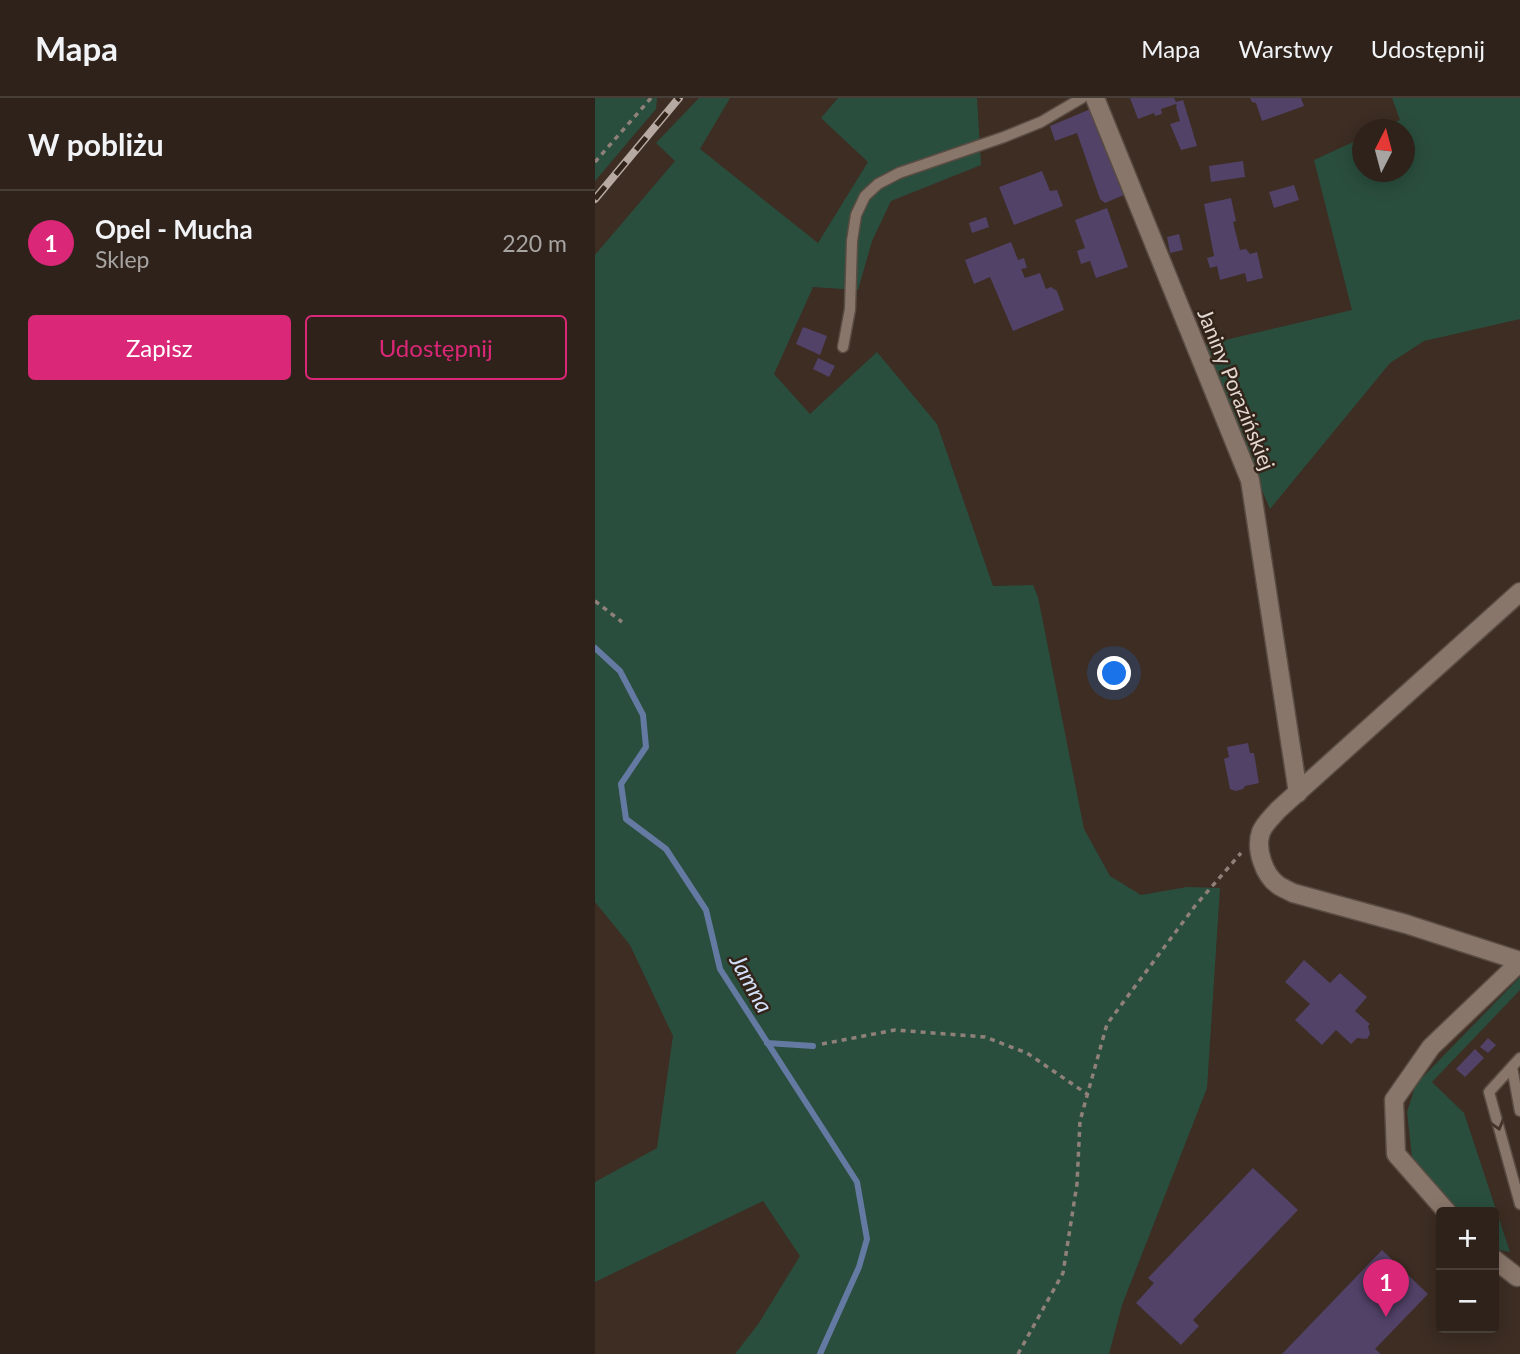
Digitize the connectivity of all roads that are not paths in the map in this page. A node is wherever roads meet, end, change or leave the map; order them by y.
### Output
1 (1082, 98) edge
2 (1095, 98) edge
3 (843, 347) dead end
4 (1520, 592) edge
5 (1298, 793) junction
6 (1520, 961) edge
7 (1520, 1058) edge
8 (1512, 1067) junction
9 (1520, 1111) edge
10 (1520, 1204) edge
11 (1443, 1207) edge
12 (1499, 1263) edge
13 (1519, 1277) edge

1 - 3 lane
2 - 5 street, Janiny Porazińskiej
4 - 5 street
5 - 6 street
6 - 11 street
7 - 8 lane
8 - 9 lane
8 -> 10 lane
12 - 13 street

